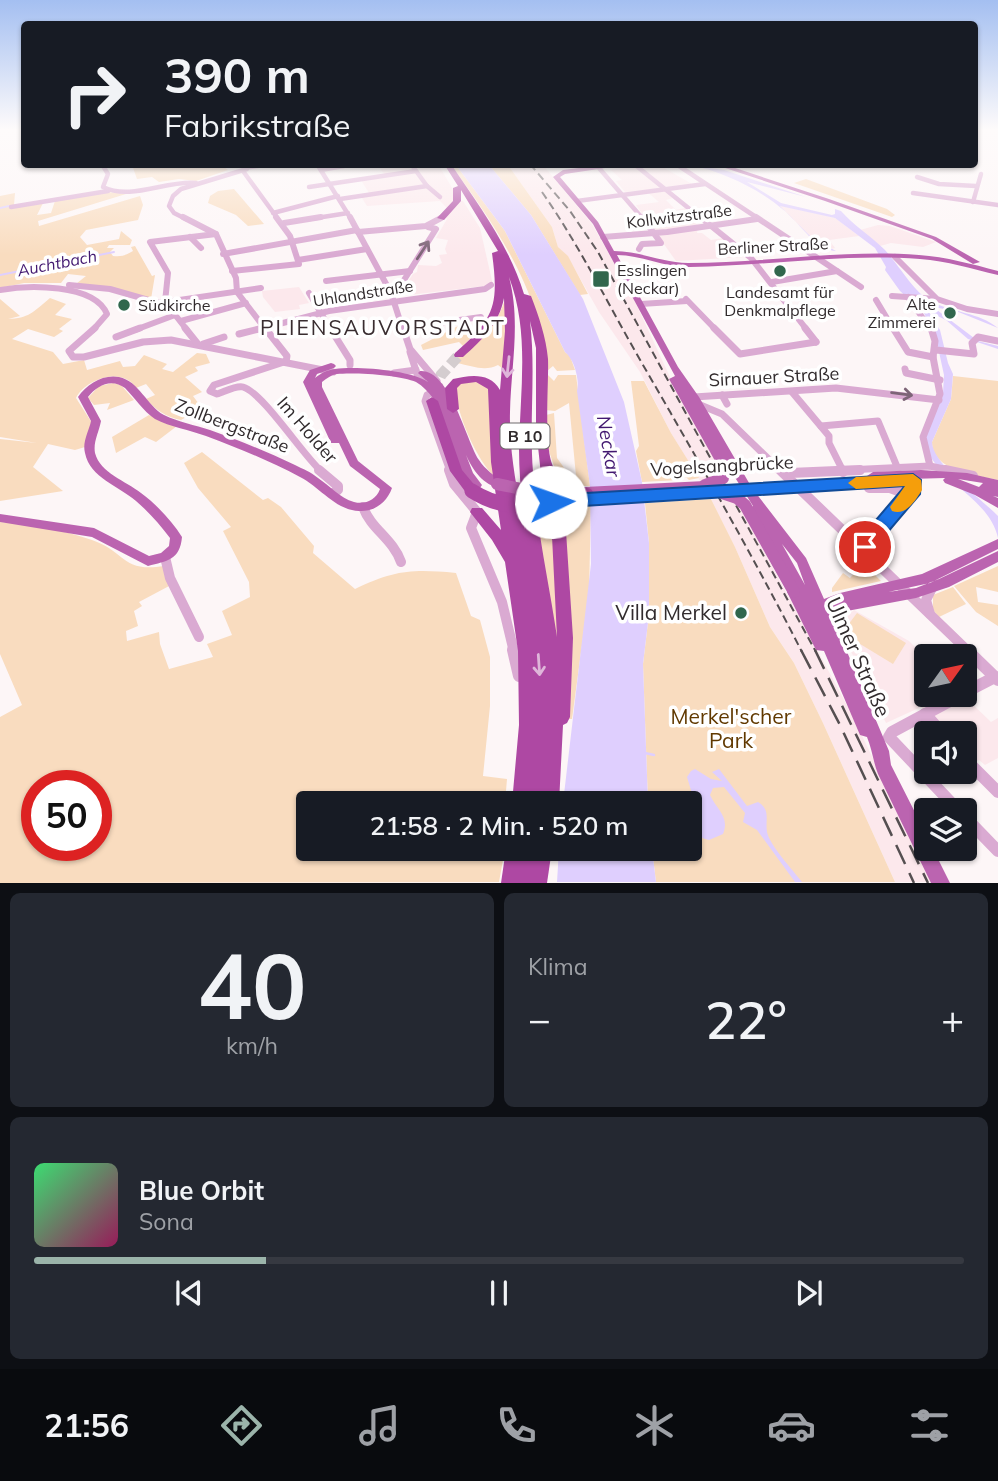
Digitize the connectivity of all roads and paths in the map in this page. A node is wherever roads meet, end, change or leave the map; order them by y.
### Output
1 (106, 172) edge
2 (233, 172) edge
3 (243, 172) edge
4 (323, 172) edge
5 (406, 172) edge
6 (416, 172) edge
7 (447, 172) edge
8 (453, 172) edge
9 (570, 172) edge
10 (603, 172) edge
11 (644, 172) edge
12 (688, 172) edge
13 (741, 172) edge
14 (981, 174) dead end
15 (917, 177) dead end
16 (196, 183) junction
17 (330, 183) junction
18 (705, 184) junction
19 (427, 186) junction
20 (976, 186) junction
21 (309, 187) dead end
22 (457, 188) junction
23 (666, 190) junction
24 (108, 191) junction
25 (914, 193) dead end
26 (625, 195) junction
27 (339, 197) junction
28 (440, 197) dead end
29 (578, 201) junction
30 (973, 202) junction
31 (998, 205) edge
32 (11, 207) dead end
33 (273, 213) junction
34 (348, 213) junction
35 (441, 218) joint
36 (757, 219) junction
37 (284, 223) junction
38 (420, 226) junction
39 (712, 226) junction
40 (357, 231) junction
41 (654, 233) junction
42 (216, 234) junction
43 (190, 237) junction
44 (603, 237) junction
45 (293, 240) junction
46 (201, 248) dead end
47 (367, 248) junction
48 (639, 250) dead end
49 (613, 253) junction
50 (223, 254) junction
51 (501, 256) junction
52 (893, 257) junction
53 (817, 258) junction
54 (962, 259) junction
55 (298, 262) junction
56 (755, 262) junction
57 (232, 271) junction
58 (410, 271) junction
59 (837, 271) junction
60 (997, 273) edge
61 (381, 274) junction
62 (326, 281) dead end
63 (772, 282) junction
64 (69, 285) dead end
65 (491, 285) dead end
66 (860, 287) dead end
67 (261, 288) dead end
68 (399, 288) dead end
69 (0, 290) edge
70 (237, 292) junction
71 (309, 293) dead end
72 (892, 296) dead end
73 (908, 297) junction
74 (936, 299) junction
75 (876, 300) dead end
76 (165, 302) junction
77 (394, 302) junction
78 (246, 303) junction
79 (641, 304) junction
80 (320, 313) junction
81 (998, 314) edge
82 (481, 317) dead end
83 (178, 318) junction
84 (265, 327) junction
85 (402, 328) junction
86 (239, 334) dead end
87 (116, 337) dead end
88 (224, 337) dead end
89 (998, 341) edge
90 (200, 344) junction
91 (410, 349) junction
92 (938, 352) junction
93 (459, 355) tunnel mouth
94 (667, 357) junction
95 (412, 358) junction
96 (285, 362) junction
97 (350, 365) junction
98 (418, 367) junction
99 (905, 369) dead end
100 (316, 370) junction
101 (395, 370) junction
102 (333, 372) junction
103 (940, 380) junction
104 (423, 381) junction
105 (437, 392) junction
106 (792, 392) junction
107 (722, 395) junction
108 (939, 400) junction
109 (695, 404) junction
110 (727, 404) dead end
111 (453, 409) junction
112 (821, 426) junction
113 (548, 468) junction
114 (898, 469) junction
115 (812, 472) junction
116 (843, 472) junction
117 (790, 473) dead end
118 (944, 475) junction
119 (875, 479) junction
120 (913, 480) junction
121 (477, 483) junction
122 (984, 483) junction
123 (998, 487) edge
124 (707, 488) junction
125 (748, 491) junction
126 (333, 494) junction
127 (909, 495) junction
128 (573, 496) junction
129 (545, 497) junction
130 (381, 498) junction
131 (998, 504) edge
132 (363, 507) junction
133 (477, 512) junction
134 (0, 518) edge
135 (558, 528) junction
136 (998, 544) edge
137 (864, 552) junction
138 (998, 555) edge
139 (165, 557) junction
140 (401, 562) dead end
141 (516, 575) junction
142 (809, 575) junction
143 (932, 588) junction
144 (903, 590) junction
145 (839, 598) junction
146 (853, 605) junction
147 (819, 608) junction
148 (933, 620) junction
149 (200, 637) dead end
150 (839, 646) junction
151 (996, 678) edge
152 (977, 687) edge
153 (848, 694) junction
154 (938, 707) edge
155 (925, 714) junction
156 (931, 721) edge
157 (884, 768) junction
158 (977, 771) edge
159 (517, 777) dead end
160 (552, 779) junction
161 (523, 791) edge
162 (535, 791) edge
163 (550, 791) edge
164 (998, 792) edge
165 (947, 798) edge
166 (977, 830) edge
167 (998, 851) edge
168 (514, 861) edge
169 (524, 861) edge
170 (540, 861) edge
171 (511, 883) edge
172 (520, 883) edge
173 (536, 883) edge
174 (941, 883) edge

1 - 24 street
2 - 16 street
3 - 33 street
4 - 17 street
5 - 17 street
6 - 19 street
7 - 22 highway, B 10
8 - 51 highway, B 10
9 - 29 main road
10 - 26 street
11 - 23 street
12 - 18 street
13 - 54 main road
14 - 20 street
15 - 20 street
16 - 24 street
16 - 42 street
17 - 21 street
17 - 27 street
18 - 23 street
18 - 36 street
19 - 27 street
19 - 28 street
20 - 30 street
22 - 35 highway
22 - 51 highway, B 10
23 - 26 street
23 - 39 street
24 - 32 street
25 - 30 street
26 - 29 street
26 - 41 street
27 - 33 street
27 - 34 street
29 - 44 main road
30 - 31 street
33 - 37 street
34 - 37 street
34 - 40 street
35 - 38 street
36 - 39 street, Kollwitzstraße
36 - 53 street
37 - 45 street
38 - 40 street
58 -> 38 street
39 - 41 street, Kollwitzstraße
39 - 56 street
40 - 45 street
40 - 47 street
41 - 44 street, Kollwitzstraße
41 - 48 street
42 - 43 street
42 - 50 street
43 - 46 street
43 - 76 street
44 - 49 main road
45 - 50 street
45 - 55 street
47 - 55 street
47 - 61 street
49 - 56 main road, Berliner Straße
49 - 79 main road
50 - 57 street
51 - 93 highway
51 - 113 highway
51 - 160 highway, B 10
51 -> 162 highway, B 10
52 - 53 main road, Berliner Straße
52 - 54 main road, Berliner Straße
52 - 54 main road, Berliner Straße
52 - 74 street
53 - 56 main road, Berliner Straße
53 - 59 street
54 - 60 main road, Berliner Straße
55 - 57 street
56 - 63 street
57 - 70 street
58 - 61 street
58 - 68 street
59 - 63 street
59 - 66 street
61 - 62 street
61 - 77 street
63 - 79 street
64 - 76 street
65 - 77 street, Uhlandstraße
67 - 70 street
69 - 90 street
70 - 76 street
70 - 78 street
71 - 80 street
72 - 73 street
73 - 74 street
73 - 92 street
74 - 81 street
75 - 92 street
76 - 83 street
77 - 80 street, Uhlandstraße
77 - 85 street
78 - 83 street
78 - 84 street
79 - 94 main road
80 - 84 street, Uhlandstraße
80 - 97 street
82 - 85 street
83 - 87 street
83 - 90 street
84 - 86 street, Uhlandstraße
84 - 96 street
85 - 91 street
88 - 90 street
89 - 92 street
90 - 96 street
91 - 95 street
91 - 98 street
92 - 103 street
94 - 109 main road
94 - 109 main road
95 - 98 street
95 - 101 street
96 - 100 street
96 - 126 street, Im Holder
97 - 100 main road
97 - 101 main road
98 - 101 main road
98 - 104 street
98 - 105 main road
99 - 103 street
100 - 102 street
100 - 130 main road
101 - 102 main road
101 - 104 main road
102 - 130 main road
103 - 108 street
104 - 105 main road
105 - 111 main road
105 - 121 highway
105 - 133 street
106 - 107 street, Sirnauer Straße
106 -> 108 street, Sirnauer Straße
106 - 112 street
107 - 109 street, Sirnauer Straße
107 - 110 street
108 - 118 street
109 - 124 main road, bridge
109 - 125 main road, Ulmer Straße
109 - 137 street
111 - 121 main road
111 - 141 highway
112 - 114 street
112 - 116 street
113 - 128 highway
113 - 129 highway
114 - 116 street
114 - 118 street
115 - 116 street
115 - 117 street
115 - 127 street
118 - 119 main road, Vogelsangbrücke
118 - 120 main road, Vogelsangbrücke
118 - 122 main road
118 - 122 street
118 - 131 main road
119 - 120 main road, Vogelsangbrücke
119 - 124 main road, Vogelsangbrücke, bridge
120 - 127 street
121 - 129 main road, Vogelsangbrücke, bridge
121 - 129 main road, Vogelsangbrücke, bridge
121 - 129 highway, bridge
122 - 123 main road
124 - 128 main road, Vogelsangbrücke
124 - 153 main road, bridge
125 - 142 main road, Ulmer Straße
125 - 147 main road, Ulmer Straße
126 - 132 main road, Zollbergstraße
126 - 139 main road, Zollbergstraße
127 - 137 street
128 - 129 main road, Vogelsangbrücke
128 - 135 highway
129 - 135 highway
130 - 132 main road
132 - 140 street
133 - 141 highway
133 - 159 street
134 - 139 main road
135 - 160 highway
136 - 144 main road
137 - 144 street
138 - 143 main road
139 - 149 street
141 - 161 highway
142 - 145 main road
142 - 147 main road, Ulmer Straße
143 - 144 main road
143 - 148 street
144 - 145 main road
144 - 146 main road
144 - 148 street
145 - 147 main road
146 - 147 main road
146 - 150 main road
147 - 150 main road, Ulmer Straße
147 - 153 main road, Ulmer Straße
148 - 151 street
150 - 157 main road, Ulmer Straße
151 - 152 street
153 - 157 main road, Ulmer Straße
154 - 155 street
155 - 156 street
155 - 165 street
157 - 174 main road, Ulmer Straße
158 - 164 street
160 - 163 highway, B 10
166 - 167 street
168 - 171 highway
169 - 172 highway
170 - 173 highway

